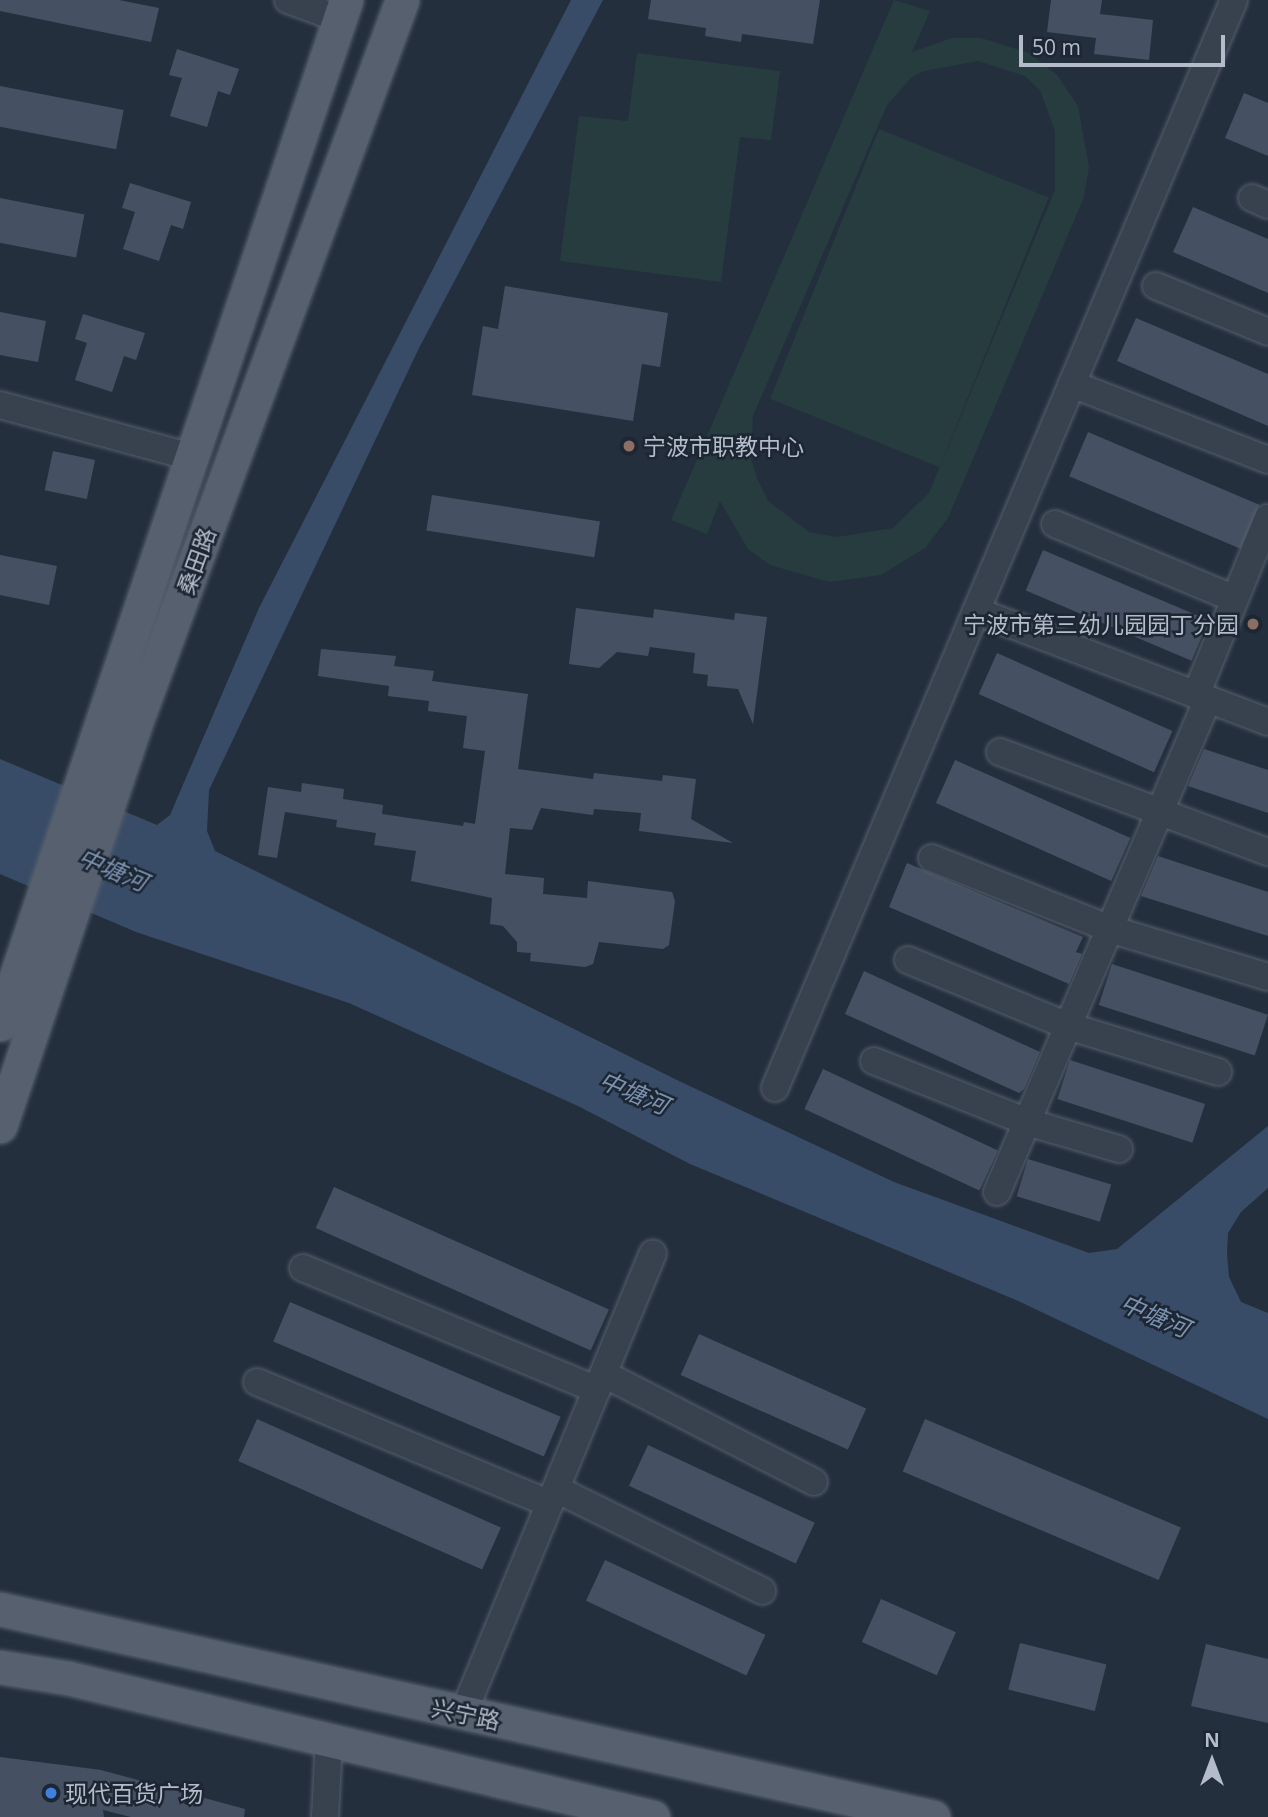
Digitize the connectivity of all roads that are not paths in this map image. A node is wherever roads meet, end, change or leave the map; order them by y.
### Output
1 (288, 0) edge
2 (402, 0) edge
3 (1234, 0) edge
4 (343, 9) edge
5 (1156, 286) dead end
6 (1268, 332) edge
7 (1072, 384) junction
8 (0, 405) edge
9 (191, 457) junction
10 (1268, 460) edge
11 (1268, 519) edge
12 (1055, 524) dead end
13 (1235, 599) junction
14 (976, 611) junction
15 (1202, 697) junction
16 (1268, 722) edge
17 (1000, 752) dead end
18 (1158, 815) junction
19 (1268, 852) edge
20 (932, 858) dead end
21 (1110, 929) junction
22 (908, 960) dead end
23 (1268, 977) edge
24 (0, 1024) edge
25 (1068, 1026) junction
26 (874, 1061) dead end
27 (1218, 1072) dead end
28 (775, 1088) dead end
29 (1027, 1122) junction
30 (0, 1126) edge
31 (1119, 1149) dead end
32 (997, 1192) dead end
33 (653, 1254) dead end
34 (303, 1268) dead end
35 (257, 1382) dead end
36 (600, 1382) junction
37 (814, 1482) dead end
38 (553, 1497) junction
39 (761, 1591) dead end
40 (0, 1609) edge
41 (0, 1667) edge
42 (463, 1714) junction
43 (329, 1740) junction
44 (325, 1817) edge
45 (653, 1817) edge
46 (933, 1817) edge

1 - 4 street
2 - 30 main road, 桑田路
3 - 7 street
4 - 9 main road, 桑田路
5 - 6 street
7 - 10 street
7 - 14 street
8 - 9 street
9 - 24 main road, 桑田路
11 - 13 street
12 - 13 street
13 - 15 street
14 - 15 street
14 - 28 street
15 - 16 street
15 - 18 street
17 - 18 street
18 - 19 street
18 - 21 street
20 - 21 street
21 - 23 street
21 - 25 street
22 - 25 street
25 - 27 street
25 - 29 street
26 - 29 street
29 - 31 street
29 - 32 street
33 - 36 street
34 - 36 street
35 - 38 street
36 - 37 street
36 - 38 street
38 - 39 street
38 - 42 street
40 - 42 main road, 兴宁路
41 - 43 main road
42 - 46 main road, 兴宁路
43 - 44 street
43 - 45 main road

